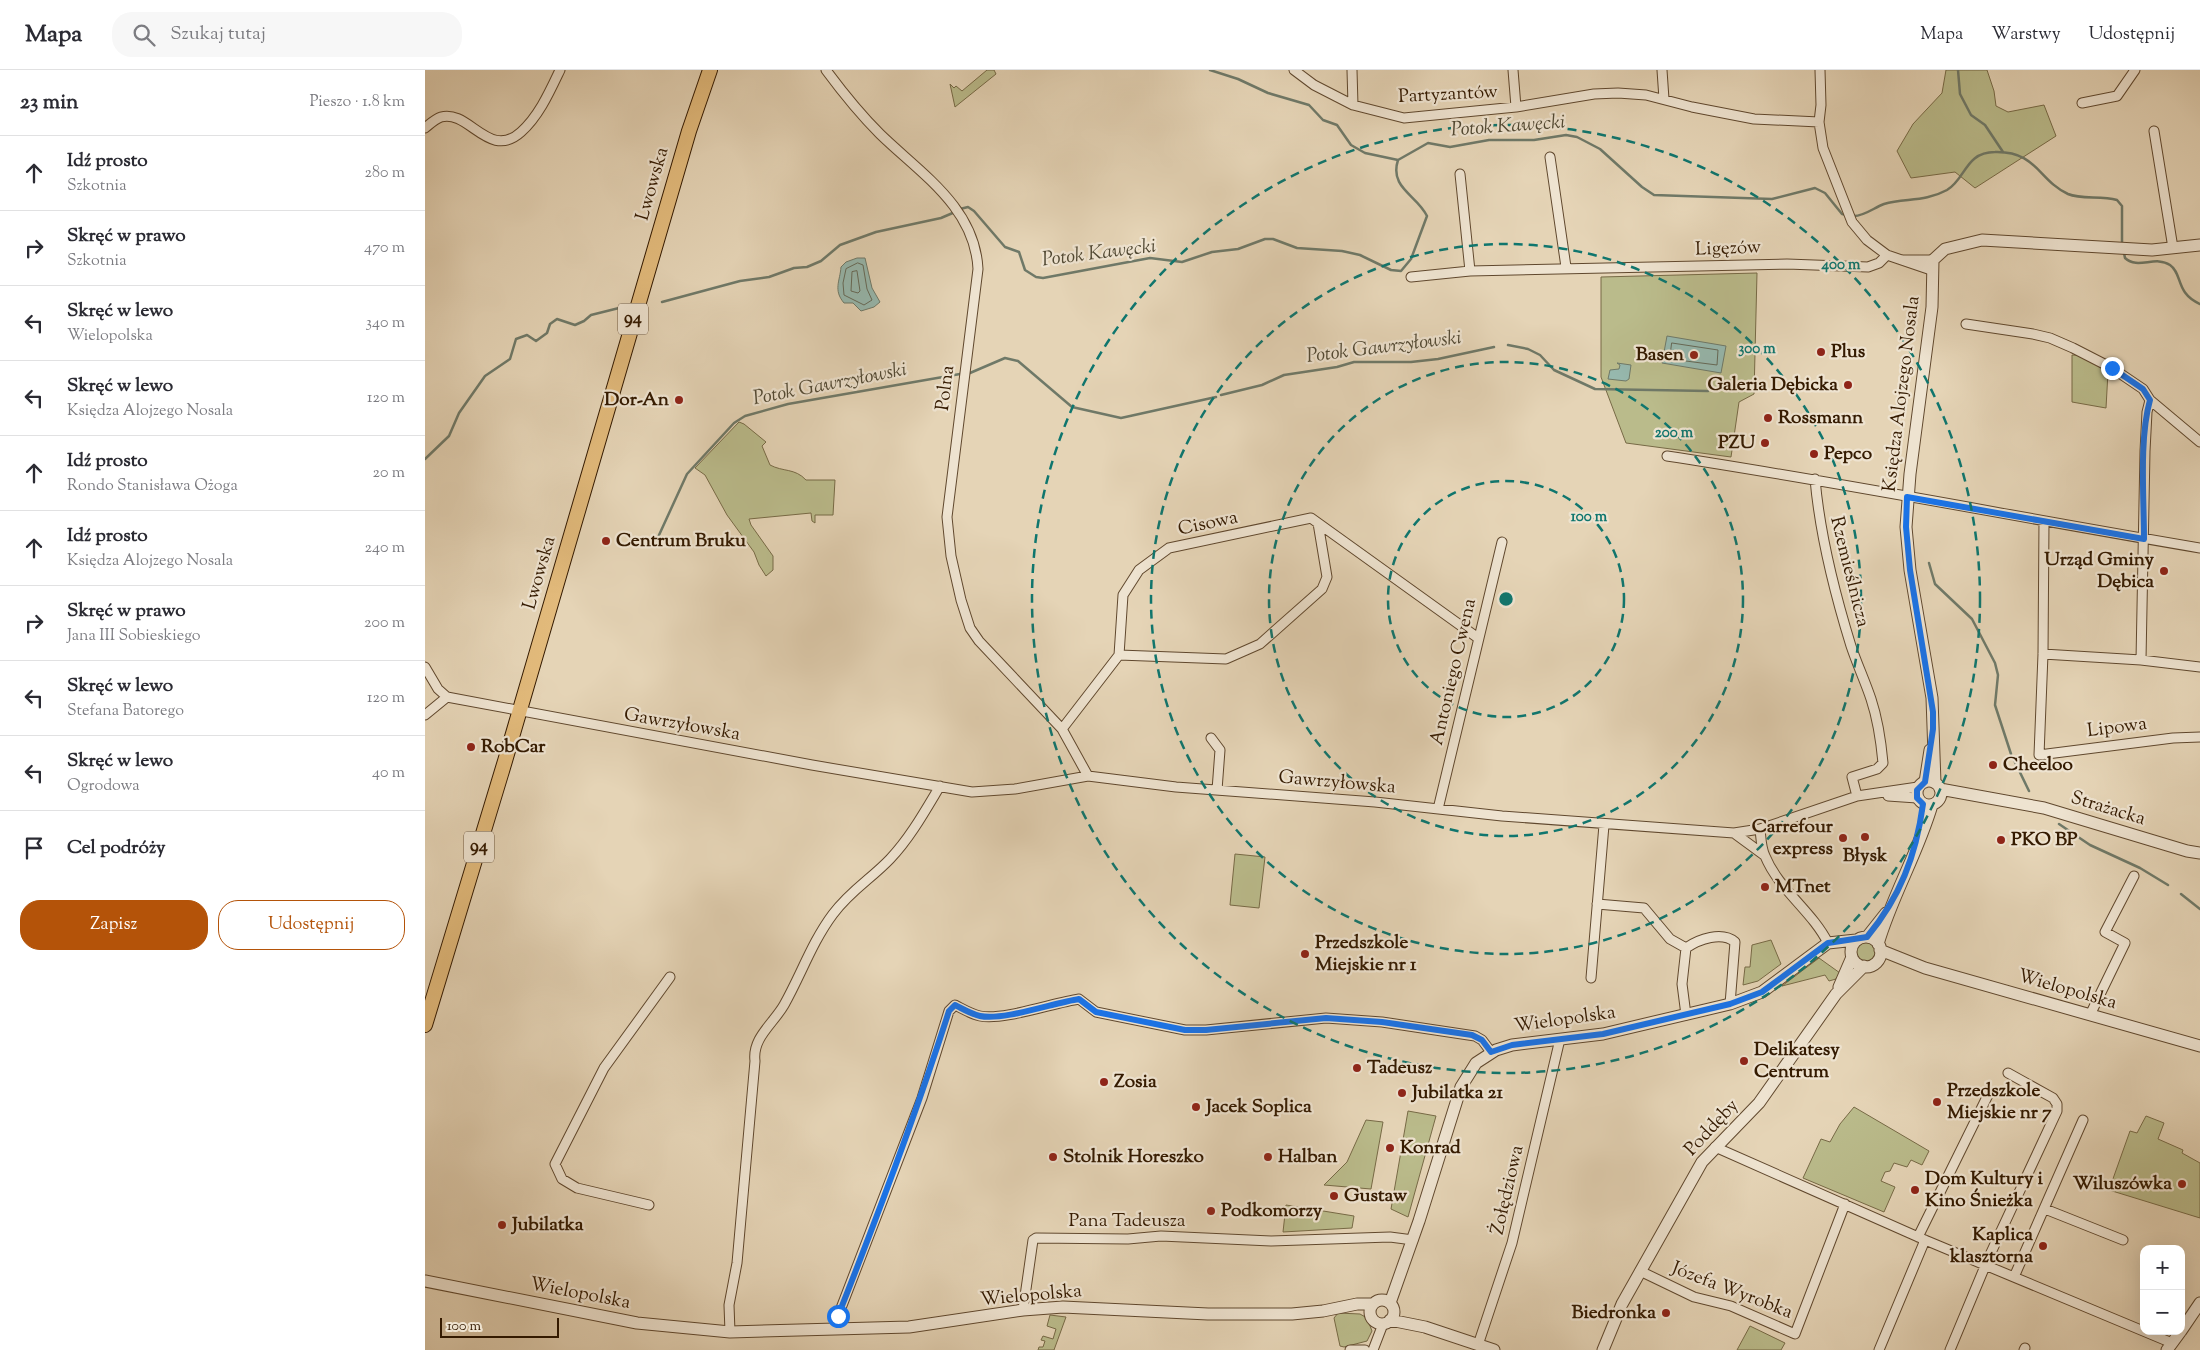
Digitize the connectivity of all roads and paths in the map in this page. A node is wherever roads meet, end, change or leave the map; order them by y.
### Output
1 (561, 70) edge
2 (702, 70) edge
3 (710, 70) edge
4 (826, 70) edge
5 (1294, 70) edge
6 (1353, 70) edge
7 (1513, 70) edge
8 (1662, 70) edge
9 (1820, 70) edge
10 (2135, 70) edge
11 (1664, 99) junction
12 (2082, 103) dead end
13 (1353, 105) junction
14 (1516, 107) junction
15 (1819, 122) junction
16 (425, 128) edge
17 (689, 131) junction
18 (2154, 131) dead end
19 (1549, 157) dead end
20 (1461, 174) dead end
21 (2200, 245) edge
22 (2173, 248) junction
23 (1887, 256) junction
24 (1932, 265) junction
25 (1565, 267) junction
26 (1470, 271) junction
27 (1411, 277) dead end
28 (1966, 324) dead end
29 (2150, 400) junction
30 (2200, 442) edge
31 (1667, 456) dead end
32 (1815, 479) junction
33 (1907, 497) junction
34 (2045, 522) junction
35 (1318, 523) junction
36 (2144, 539) junction
37 (1502, 542) dead end
38 (2200, 548) edge
39 (1478, 638) junction
40 (2043, 654) junction
41 (1119, 655) junction
42 (2141, 660) junction
43 (425, 667) edge
44 (2200, 667) edge
45 (447, 697) junction
46 (519, 712) junction
47 (425, 715) edge
48 (1062, 729) junction
49 (2200, 737) edge
50 (1211, 738) dead end
51 (1088, 776) junction
52 (940, 786) junction
53 (1217, 790) junction
54 (1929, 793) junction
55 (1857, 796) junction
56 (1438, 809) junction
57 (1604, 825) junction
58 (1760, 829) junction
59 (1734, 833) junction
60 (2200, 853) edge
61 (1764, 855) junction
62 (2134, 876) dead end
63 (1597, 904) junction
64 (1890, 907) junction
65 (1862, 939) junction
66 (1828, 943) junction
67 (1879, 947) junction
68 (1686, 948) junction
69 (1851, 956) junction
70 (1877, 962) junction
71 (1864, 966) junction
72 (1925, 968) junction
73 (669, 977) dead end
74 (1591, 978) dead end
75 (1836, 994) junction
76 (1730, 1004) junction
77 (1686, 1015) junction
78 (2090, 1015) junction
79 (425, 1025) edge
80 (1560, 1039) junction
81 (2200, 1046) edge
82 (1491, 1052) junction
83 (2009, 1073) dead end
84 (1988, 1095) dead end
85 (2083, 1120) dead end
86 (1715, 1147) junction
87 (1845, 1204) junction
88 (649, 1205) dead end
89 (2045, 1209) junction
90 (1922, 1238) junction
91 (1413, 1240) junction
92 (2123, 1240) dead end
93 (1986, 1265) junction
94 (1640, 1271) junction
95 (2014, 1277) junction
96 (425, 1281) edge
97 (2200, 1303) edge
98 (1023, 1310) junction
99 (1382, 1312) junction
100 (2185, 1325) edge
101 (835, 1329) junction
102 (730, 1332) junction
103 (2178, 1335) edge
104 (1478, 1345) junction
105 (2169, 1347) edge
106 (1370, 1349) edge
107 (1350, 1350) edge
108 (1493, 1350) edge
109 (1603, 1350) edge
110 (1879, 1350) edge
111 (1950, 1350) edge

1 - 16 street
2 - 17 main road, Lwowska / 94
3 - 17 main road, Lwowska / 94
4 - 48 street, Polna
5 - 13 street, Partyzantów
6 - 13 street
7 - 14 street, Partyzantów
8 - 11 street
9 - 15 street
10 - 12 street
11 - 14 street, Partyzantów
11 - 15 street, Partyzantów
13 - 14 street, Partyzantów
15 - 23 street
17 - 46 main road, Lwowska / 94
18 - 22 street
19 - 25 street
20 - 26 street
21 - 22 street
22 - 24 street
23 - 24 street
23 - 25 street, Ligęzów
24 - 33 street, Księdza Alojzego Nosala
25 - 26 street, Ligęzów
26 - 27 street, Ligęzów
28 - 29 street
29 - 30 street
29 - 36 street
31 - 32 street
32 - 33 street
32 - 55 street, Rzemieślnicza
33 - 34 street
33 - 54 street, Księdza Alojzego Nosala
34 - 36 street
34 - 40 street
35 - 39 street
35 - 41 street, Cisowa
35 - 41 street
36 - 38 street
36 - 42 street
37 - 39 street, Antoniego Cwena
39 - 56 street, Antoniego Cwena
40 - 42 street
40 - 49 street, Lipowa
41 - 48 street
42 - 44 street
43 - 45 street
45 - 46 street, Gawrzyłowska
45 - 47 street
46 - 52 street, Gawrzyłowska
46 - 79 main road, Lwowska / 94
48 - 51 street, Polna
50 - 53 street
51 - 52 street, Gawrzyłowska
51 - 53 street, Gawrzyłowska
52 - 102 street
53 - 56 street, Gawrzyłowska
54 - 55 street, Strażacka
54 - 60 street, Strażacka
54 - 64 street, Księdza Alojzego Nosala
55 - 58 street, Strażacka
56 - 57 street, Gawrzyłowska
57 - 59 street, Gawrzyłowska
57 - 63 street
58 - 59 street, Gawrzyłowska
58 - 61 street
59 - 61 street
61 - 66 street
62 - 78 street
63 - 68 street
63 - 74 street
64 - 65 street, Księdza Alojzego Nosala
64 - 67 street, Księdza Alojzego Nosala
65 - 66 street
65 - 67 street
65 - 69 street
66 - 69 street
66 - 76 street, Wielopolska
67 - 70 street
67 - 72 street, Wielopolska
68 - 76 street
68 - 77 street
69 - 71 street
69 - 75 street, Poddęby
70 - 71 street
70 - 72 street, Wielopolska
71 - 75 street, Poddęby
72 - 78 street, Wielopolska
73 - 88 street
75 - 86 street, Poddęby
76 - 77 street, Wielopolska
77 - 80 street, Wielopolska
78 - 81 street, Wielopolska
80 - 82 street, Wielopolska
80 - 104 street, Żołędziowa
82 - 91 street, Wielopolska
82 - 101 street
83 - 93 street
84 - 90 street
85 - 89 street
86 - 87 street
86 - 94 street, Poddęby
87 - 90 street
87 - 94 street, Józefa Wyrobka
89 - 92 street
89 - 95 street
90 - 93 street
90 - 110 street
91 - 98 street, Pana Tadeusza
91 - 99 street, Wielopolska
93 - 95 street
93 - 111 street
94 - 109 street, Poddęby
95 - 105 street
96 - 102 street, Wielopolska
97 - 100 street
98 - 99 street, Wielopolska
98 - 101 street, Wielopolska
99 - 104 street
99 - 106 street
101 - 102 street, Wielopolska
103 - 105 street
104 - 108 street
106 - 107 street

